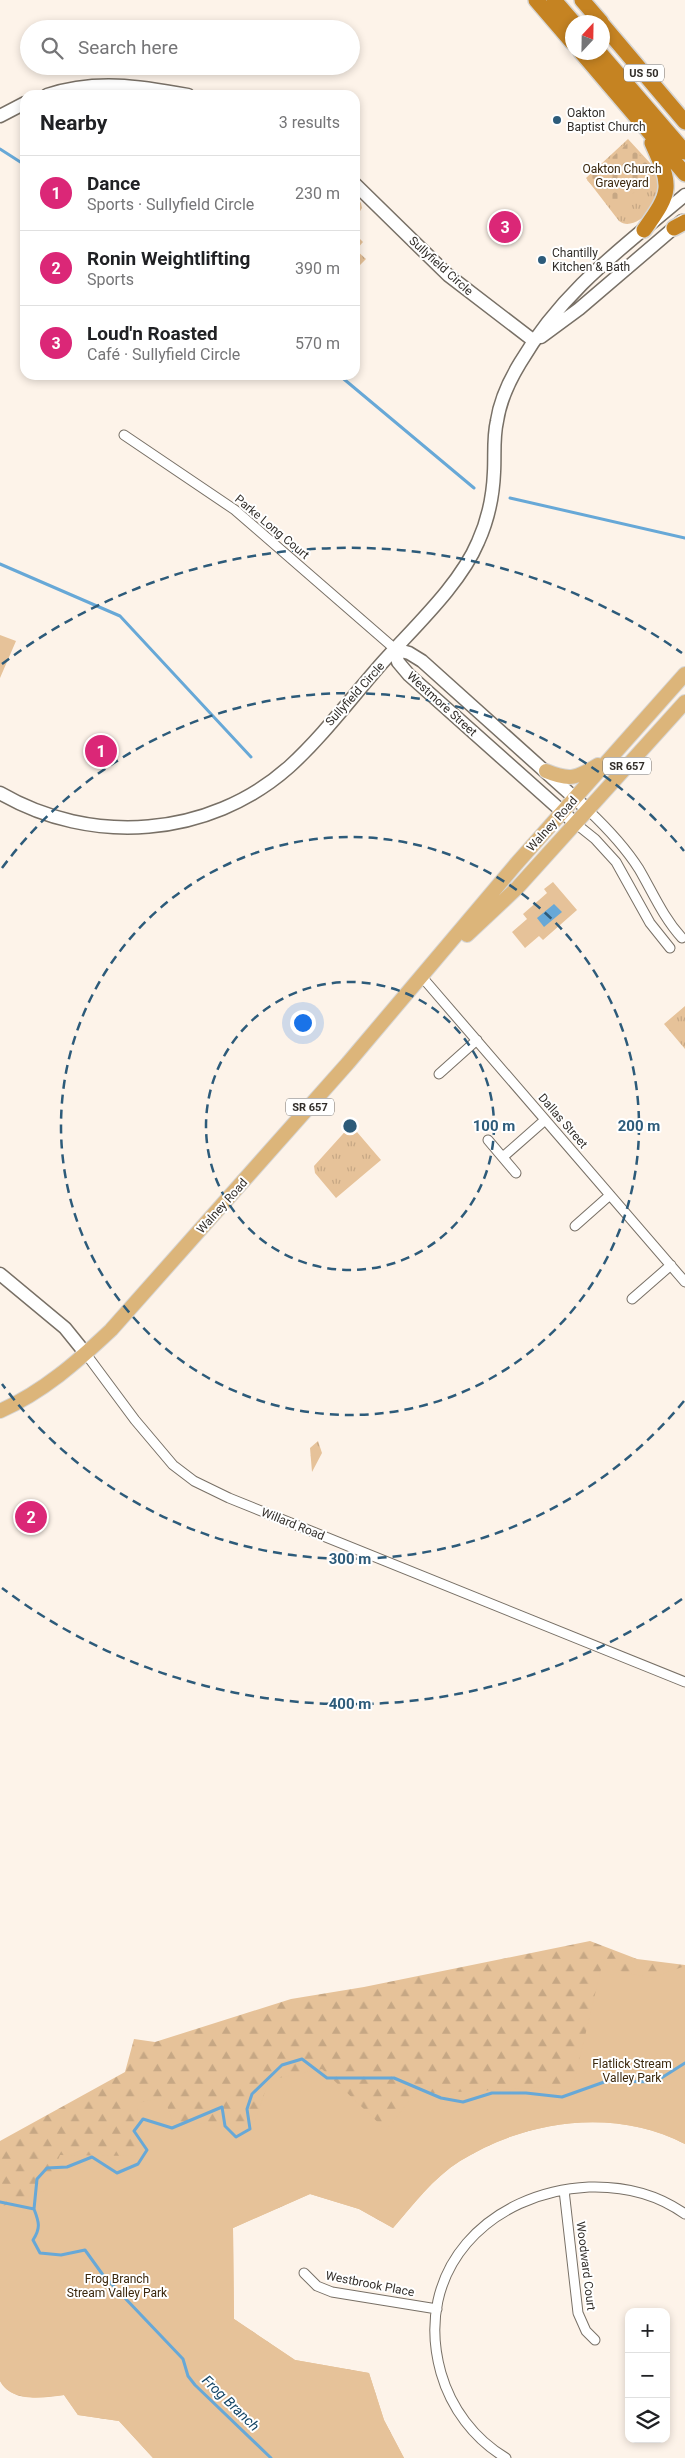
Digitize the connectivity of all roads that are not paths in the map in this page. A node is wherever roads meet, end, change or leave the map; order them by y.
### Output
1 (536, 0) edge
2 (554, 0) edge
3 (582, 0) edge
4 (567, 15) edge
5 (595, 15) edge
6 (610, 33) edge
7 (565, 34) edge
8 (588, 60) edge
9 (606, 60) edge
10 (69, 90) edge
11 (156, 90) edge
12 (20, 106) edge
13 (0, 116) edge
14 (685, 122) edge
15 (644, 126) junction
16 (685, 152) edge
17 (685, 174) edge
18 (360, 189) edge
19 (685, 195) edge
20 (681, 223) edge
21 (644, 230) junction
22 (534, 341) junction
23 (124, 435) dead end
24 (395, 649) junction
25 (685, 674) edge
26 (685, 702) edge
27 (608, 759) junction
28 (546, 771) junction
29 (0, 793) edge
30 (575, 798) junction
31 (588, 810) junction
32 (563, 812) junction
33 (576, 823) junction
34 (682, 938) dead end
35 (670, 948) dead end
36 (422, 977) junction
37 (477, 1040) junction
38 (439, 1074) dead end
39 (545, 1120) junction
40 (488, 1140) dead end
41 (502, 1157) junction
42 (516, 1173) dead end
43 (610, 1195) junction
44 (575, 1226) dead end
45 (671, 1265) junction
46 (0, 1274) edge
47 (685, 1282) edge
48 (632, 1299) dead end
49 (86, 1354) junction
50 (0, 1410) edge
51 (685, 1682) edge
52 (564, 2190) junction
53 (685, 2214) edge
54 (304, 2273) dead end
55 (437, 2310) junction
56 (595, 2340) dead end
57 (506, 2458) edge

1 - 7 highway
2 - 4 highway
3 - 5 highway, US 50
6 - 14 highway, US 50
8 - 15 highway, US 50
9 - 16 highway
10 - 11 street
12 - 13 street
15 - 17 highway, US 50
15 - 21 highway
18 - 22 street, Sullyfield Circle
19 - 21 street, Sullyfield Circle
20 - 22 street, Sullyfield Circle
21 - 22 street, Sullyfield Circle
22 - 24 street, Sullyfield Circle
23 - 24 street, Parke Long Court
24 - 28 street, Westmore Street
24 - 29 street, Sullyfield Circle
24 - 32 street, Westmore Street
25 - 27 main road, Walney Road / SR 657
26 - 31 main road, Walney Road / SR 657
27 - 28 main road
27 - 30 main road, Walney Road / SR 657
28 - 30 street, Westmore Street
30 - 31 street, Westmore Street
30 - 32 main road, Walney Road / SR 657
31 - 33 main road, Walney Road / SR 657
31 - 34 street, Westmore Street
32 - 33 street, Westmore Street
32 - 36 main road, Walney Road / SR 657
33 - 35 street, Westmore Street
33 - 36 main road, Walney Road / SR 657
36 - 37 street, Dallas Street
36 - 49 main road, Walney Road / SR 657
37 - 38 street
37 - 39 street, Dallas Street
39 - 41 street
39 - 43 street, Dallas Street
40 - 41 street
41 - 42 street
43 - 44 street
43 - 45 street, Dallas Street
45 - 47 street, Dallas Street
45 - 48 street
46 - 49 street, Willard Road
49 - 50 main road, Walney Road / SR 657
49 - 51 street, Willard Road
52 - 53 street
52 - 55 street
52 - 56 street, Woodward Court
54 - 55 street, Westbrook Place
55 - 57 street

